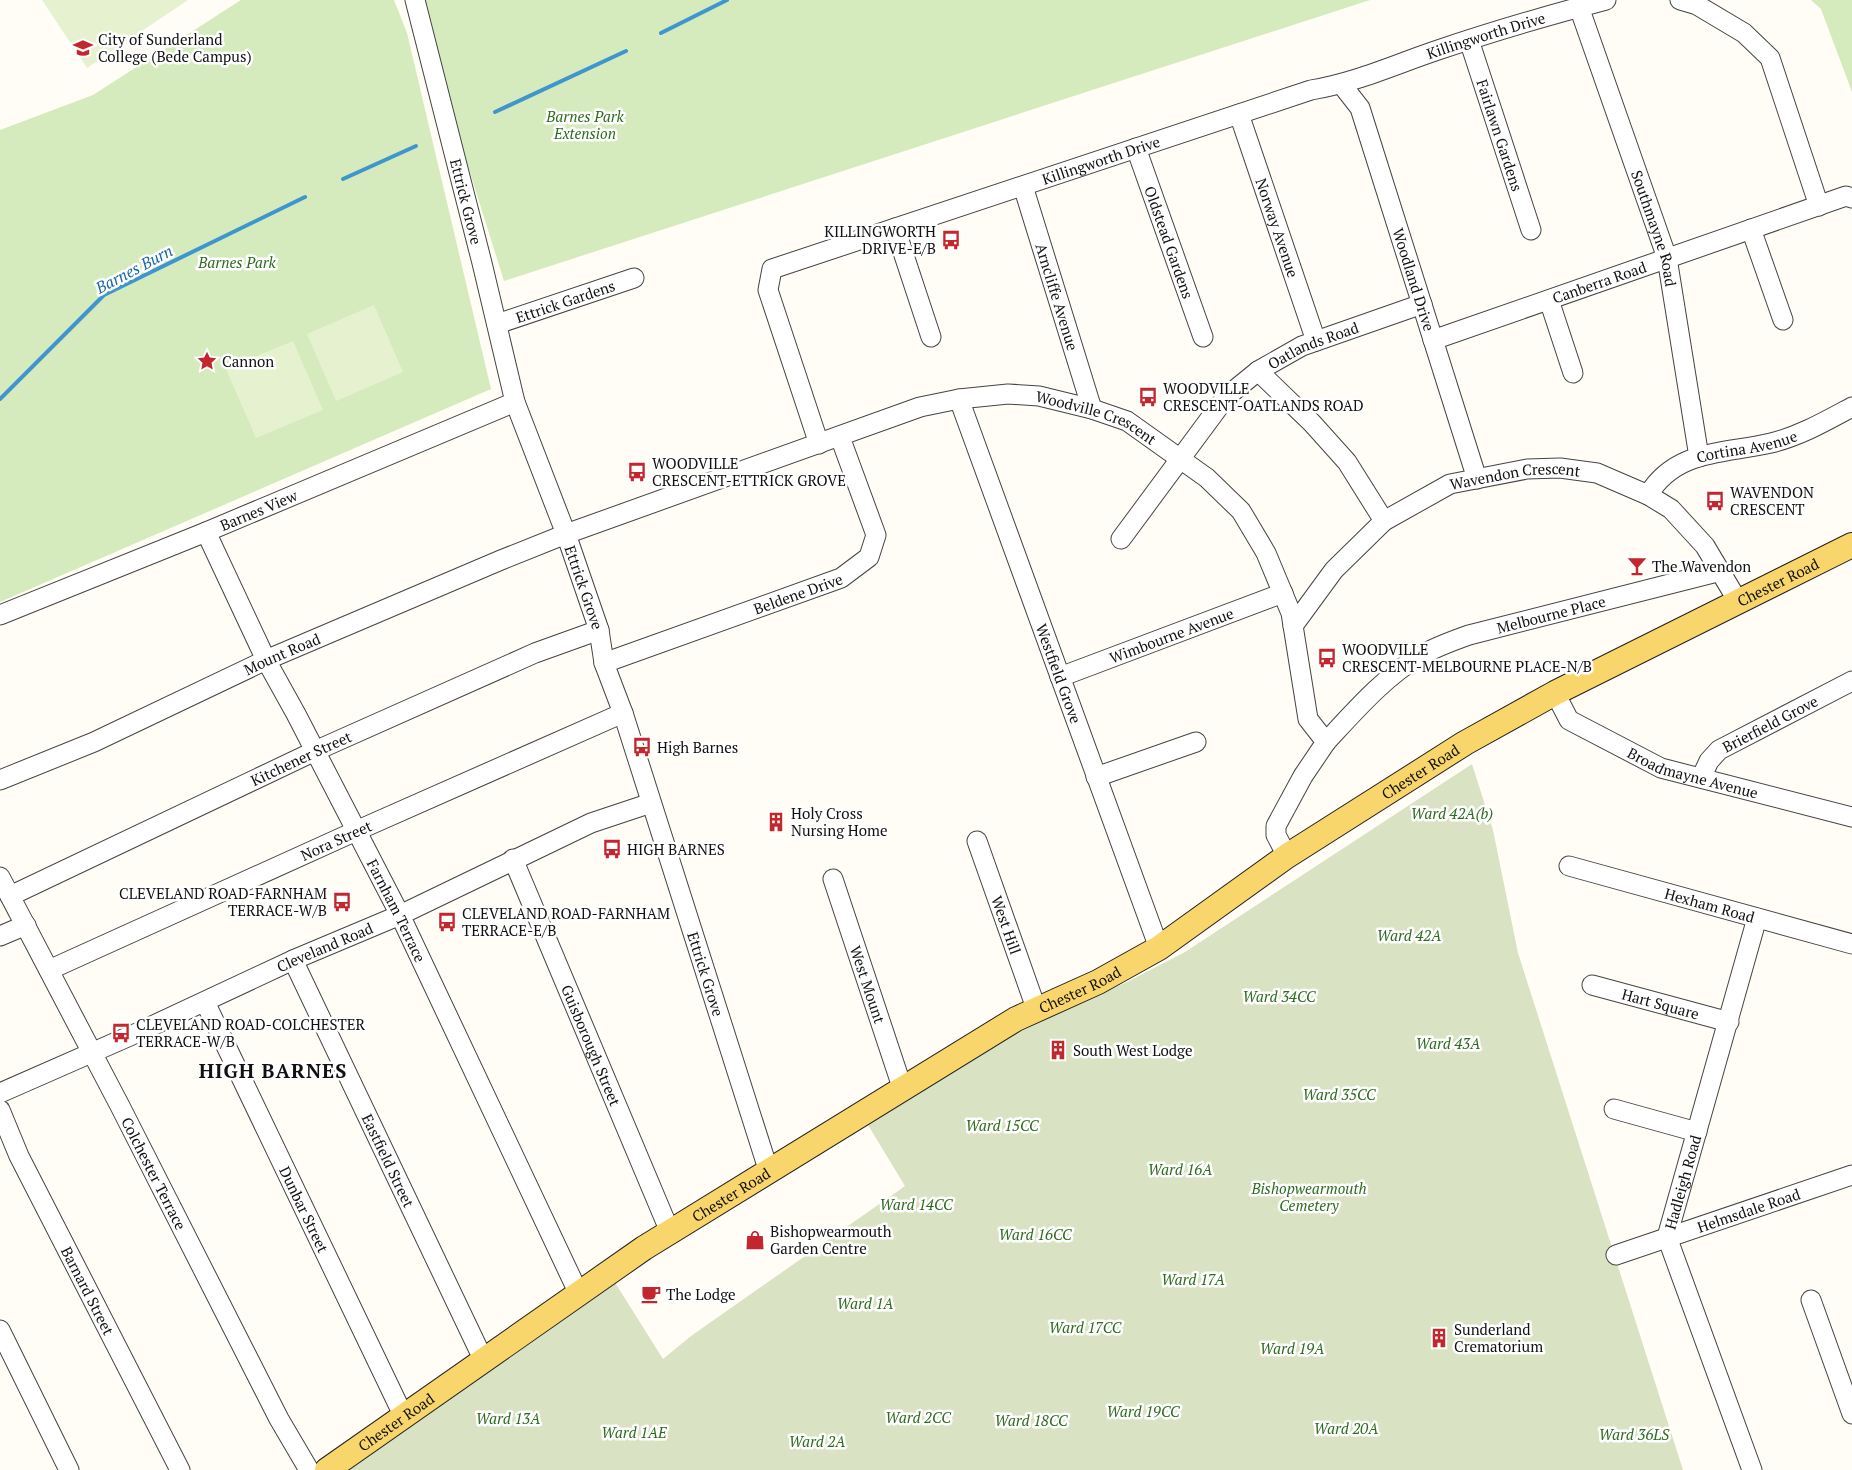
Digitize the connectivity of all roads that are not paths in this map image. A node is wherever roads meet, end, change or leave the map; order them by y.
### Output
1 (415, 0) edge
2 (1606, 0) edge
3 (1680, 0) edge
4 (1579, 7) junction
5 (1468, 40) junction
6 (1342, 85) junction
7 (1239, 114) junction
8 (1136, 148) junction
9 (1023, 186) junction
10 (1852, 198) edge
11 (1819, 206) junction
12 (895, 228) junction
13 (1751, 229) junction
14 (1531, 230) dead end
15 (1667, 258) junction
16 (634, 278) dead end
17 (1549, 300) junction
18 (1422, 304) junction
19 (1783, 320) dead end
20 (497, 324) junction
21 (931, 337) dead end
22 (1203, 337) dead end
23 (1433, 340) junction
24 (1316, 341) junction
25 (1258, 371) junction
26 (1573, 373) dead end
27 (959, 400) junction
28 (515, 402) junction
29 (1852, 407) edge
30 (1092, 409) junction
31 (840, 438) junction
32 (819, 444) junction
33 (1699, 457) junction
34 (1182, 458) junction
35 (1477, 479) junction
36 (1648, 495) junction
37 (1384, 521) junction
38 (206, 532) junction
39 (566, 534) junction
40 (1121, 539) dead end
41 (1852, 545) edge
42 (1721, 571) junction
43 (1283, 593) junction
44 (1739, 603) junction
45 (0, 615) edge
46 (1293, 626) junction
47 (599, 630) junction
48 (266, 660) junction
49 (604, 663) junction
50 (1060, 677) junction
51 (1852, 681) edge
52 (1555, 694) junction
53 (624, 713) junction
54 (1196, 742) dead end
55 (1326, 742) junction
56 (315, 751) junction
57 (1096, 777) junction
58 (1701, 778) junction
59 (0, 780) edge
60 (651, 803) junction
61 (1852, 817) edge
62 (356, 830) junction
63 (977, 841) dead end
64 (1287, 856) junction
65 (513, 859) junction
66 (1569, 866) dead end
67 (0, 877) edge
68 (833, 879) dead end
69 (10, 896) junction
70 (400, 914) junction
71 (1757, 918) junction
72 (26, 925) junction
73 (0, 936) edge
74 (1852, 944) edge
75 (1159, 948) junction
76 (293, 960) junction
77 (49, 970) junction
78 (1592, 986) dead end
79 (205, 1002) junction
80 (1036, 1008) junction
81 (1729, 1022) junction
82 (91, 1052) junction
83 (903, 1090) junction
84 (0, 1093) edge
85 (1614, 1109) dead end
86 (0, 1110) edge
87 (1697, 1132) junction
88 (769, 1172) junction
89 (1852, 1175) edge
90 (670, 1232) junction
91 (1667, 1238) junction
92 (1616, 1255) dead end
93 (578, 1292) junction
94 (1811, 1300) dead end
95 (0, 1330) edge
96 (484, 1360) junction
97 (1852, 1414) edge
98 (404, 1417) junction
99 (69, 1470) edge
100 (180, 1470) edge
101 (309, 1470) edge
102 (326, 1470) edge
103 (1752, 1470) edge

1 - 20 street, Ettrick Grove
2 - 4 street, Killingworth Drive
3 - 11 street
4 - 5 street, Killingworth Drive
4 - 15 street, Southmayne Road
5 - 6 street, Killingworth Drive
5 - 14 street, Fairlawn Gardens
6 - 7 street, Killingworth Drive
6 - 18 street, Woodland Drive
7 - 8 street, Killingworth Drive
7 - 24 street, Norway Avenue
8 - 9 street, Killingworth Drive
8 - 22 street, Oldstead Gardens
9 - 12 street, Killingworth Drive
9 - 30 street, Arncliffe Avenue
10 - 11 street, Canberra Road
11 - 13 street, Canberra Road
12 - 21 street
12 - 32 street, Killingworth Drive
13 - 15 street, Canberra Road
13 - 19 street
15 - 17 street, Canberra Road
15 - 33 street, Southmayne Road
16 - 20 street, Ettrick Gardens
17 - 23 street, Canberra Road
17 - 26 street
18 - 23 street, Woodland Drive
18 - 24 street, Oatlands Road
20 - 28 street, Ettrick Grove
23 - 35 street, Woodland Drive
24 - 25 street, Oatlands Road
25 - 34 street, Oatlands Road
25 - 37 street
27 - 30 street, Woodville Crescent
27 - 31 street, Woodville Crescent
27 - 50 street, Westfield Grove
28 - 38 street, Barnes View
28 - 39 street, Ettrick Grove
29 - 33 street, Cortina Avenue
30 - 34 street, Woodville Crescent
31 - 32 street, Woodville Crescent
31 - 49 street, Beldene Drive
32 - 39 street, Woodville Crescent
33 - 36 street, Cortina Avenue
34 - 40 street, Oatlands Road
34 - 43 street, Woodville Crescent
35 - 36 street, Wavendon Crescent
35 - 37 street, Wavendon Crescent
36 - 42 street, Wavendon Crescent
37 - 46 street, Wavendon Crescent
38 - 45 street, Barnes View
38 - 48 street, Farnham Terrace
39 - 47 street, Ettrick Grove
39 - 48 street, Mount Road
41 - 44 main road, Chester Road
42 - 44 street, Wavendon Crescent
42 - 55 street, Melbourne Place
43 - 46 street, Woodville Crescent
43 - 50 street, Wimbourne Avenue
44 - 52 main road, Chester Road
46 - 55 street, Woodville Crescent
47 - 49 street, Ettrick Grove
47 - 56 street, Kitchener Street
48 - 56 street, Farnham Terrace
48 - 59 street, Mount Road
49 - 53 street, Ettrick Grove
50 - 57 street, Westfield Grove
51 - 58 street, Brierfield Grove
52 - 58 street, Broadmayne Avenue
52 - 64 main road, Chester Road
53 - 60 street, Ettrick Grove
53 - 62 street, Nora Street
54 - 57 street
55 - 64 street
56 - 62 street, Farnham Terrace
56 - 69 street, Kitchener Street
57 - 75 street, Westfield Grove
58 - 61 street, Broadmayne Avenue
60 - 65 street, Cleveland Road
60 - 88 street, Ettrick Grove
62 - 70 street, Farnham Terrace
62 - 77 street, Nora Street
63 - 80 street, West Hill
64 - 75 main road, Chester Road
65 - 70 street, Cleveland Road
65 - 90 street, Guisborough Street
66 - 71 street, Hexham Road
67 - 69 street, Colchester Terrace
68 - 83 street, West Mount
69 - 72 street, Colchester Terrace
70 - 76 street, Cleveland Road
70 - 93 street, Farnham Terrace
71 - 74 street, Hexham Road
71 - 81 street, Hadleigh Road
72 - 73 street
72 - 77 street, Colchester Terrace
75 - 80 main road, Chester Road
76 - 79 street, Cleveland Road
76 - 96 street, Eastfield Street
77 - 82 street, Colchester Terrace
78 - 81 street, Hart Square
79 - 82 street, Cleveland Road
79 - 98 street, Dunbar Street
80 - 83 main road, Chester Road
81 - 87 street, Hadleigh Road
82 - 84 street, Cleveland Road
82 - 101 street, Colchester Terrace
83 - 88 main road, Chester Road
85 - 87 street
86 - 100 street, Barnard Street
87 - 91 street, Hadleigh Road
88 - 90 main road, Chester Road
89 - 91 street, Helmsdale Road
90 - 93 main road, Chester Road
91 - 92 street, Helmsdale Road
91 - 103 street, Hadleigh Road
93 - 96 main road, Chester Road
94 - 97 street
95 - 99 street
96 - 98 main road, Chester Road
98 - 102 main road, Chester Road

